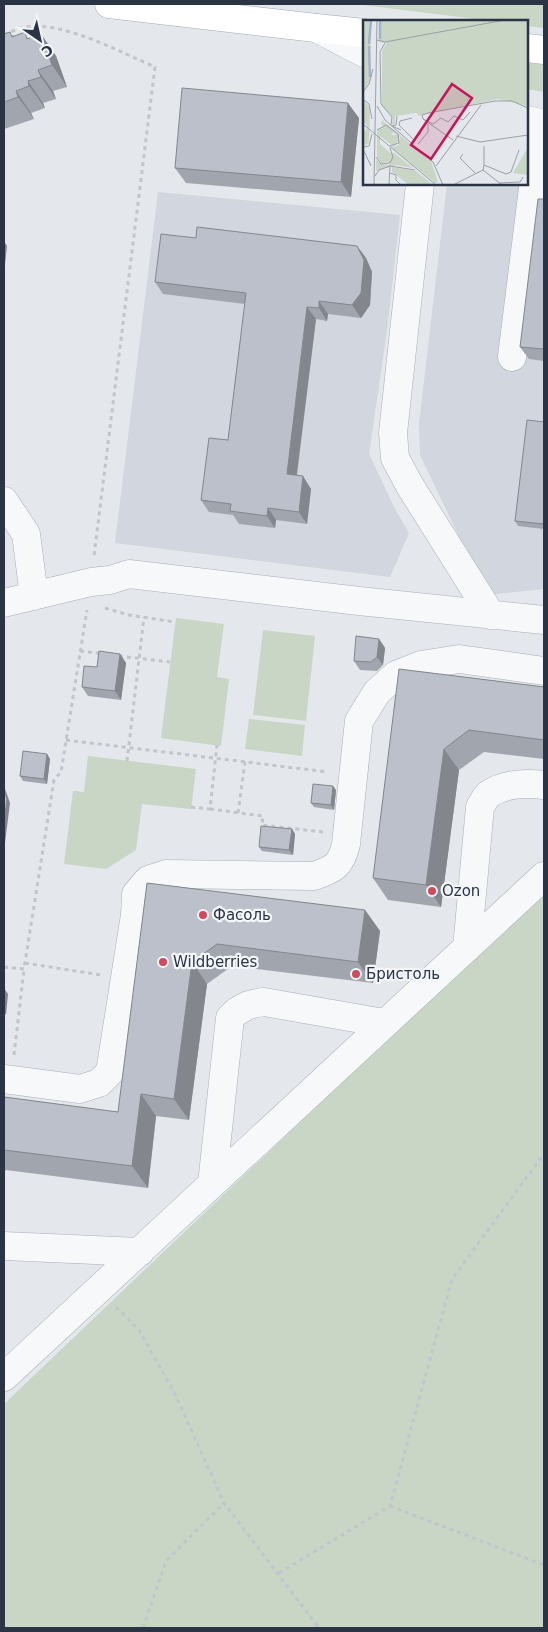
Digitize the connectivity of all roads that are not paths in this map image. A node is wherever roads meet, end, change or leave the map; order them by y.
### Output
1 (109, 4) edge
2 (316, 28) junction
3 (363, 33) edge
4 (528, 48) edge
5 (544, 50) edge
6 (363, 52) edge
7 (528, 120) edge
8 (544, 124) edge
9 (544, 141) edge
10 (531, 172) edge
11 (420, 185) edge
12 (512, 357) dead end
13 (4, 501) edge
14 (34, 596) junction
15 (4, 603) edge
16 (491, 615) junction
17 (544, 620) edge
18 (544, 672) edge
19 (544, 785) edge
20 (544, 876) edge
21 (467, 948) junction
22 (384, 1023) junction
23 (8, 1080) edge
24 (212, 1184) junction
25 (4, 1246) edge
26 (140, 1252) junction
27 (8, 1368) edge

1 - 2 main road
2 - 3 main road
2 - 6 lane
4 - 5 main road
7 - 8 lane
9 - 10 lane
10 - 12 lane
11 - 16 lane
13 - 14 lane
14 - 15 lane
14 - 16 lane
16 - 17 lane
18 - 23 lane
19 - 21 lane
20 - 21 lane
21 - 22 lane
22 - 24 lane
22 - 24 lane
24 - 26 lane
25 - 26 lane
26 - 27 lane

